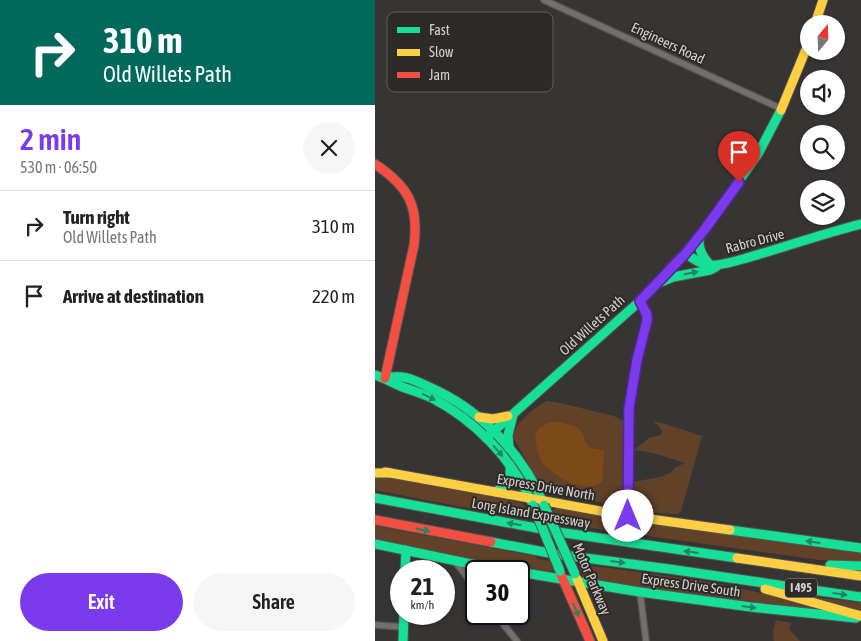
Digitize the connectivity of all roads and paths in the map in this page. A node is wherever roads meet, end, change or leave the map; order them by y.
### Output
1 (544, 0) edge
2 (823, 0) edge
3 (818, 15) edge
4 (802, 60) edge
5 (782, 109) junction
6 (375, 164) edge
7 (861, 224) edge
8 (699, 236) junction
9 (685, 254) junction
10 (726, 263) junction
11 (710, 265) junction
12 (657, 284) junction
13 (640, 301) junction
14 (375, 375) edge
15 (385, 378) junction
16 (513, 414) junction
17 (476, 416) junction
18 (493, 431) junction
19 (486, 438) junction
20 (509, 448) junction
21 (510, 465) junction
22 (375, 471) edge
23 (495, 492) junction
24 (375, 498) edge
25 (531, 502) junction
26 (543, 503) junction
27 (628, 516) junction
28 (375, 520) edge
29 (375, 544) edge
30 (861, 548) edge
31 (406, 550) junction
32 (715, 555) junction
33 (406, 560) edge
34 (454, 560) edge
35 (455, 561) edge
36 (861, 566) edge
37 (530, 573) edge
38 (465, 574) edge
39 (561, 575) junction
40 (861, 576) edge
41 (577, 578) junction
42 (740, 579) junction
43 (600, 586) junction
44 (640, 592) junction
45 (861, 597) edge
46 (587, 602) junction
47 (861, 617) edge
48 (375, 625) edge
49 (504, 625) edge
50 (403, 627) joint
51 (403, 641) edge
52 (517, 641) edge
53 (590, 641) edge
54 (603, 641) edge
55 (646, 641) edge

1 - 5 street, Engineers Road
2 - 3 main road
4 - 5 main road, Old Willets Path
5 - 8 main road, Old Willets Path
6 - 15 main road
7 - 10 main road, Rabro Drive
8 - 9 main road, Old Willets Path
8 - 11 main road
9 - 11 main road, Rabro Drive
9 - 12 main road, Old Willets Path
10 - 11 main road, Rabro Drive
12 -> 10 main road
12 - 13 main road, Old Willets Path
13 - 16 main road, Old Willets Path
13 - 27 street
14 - 15 main road, Motor Parkway
15 - 17 main road, Motor Parkway
15 -> 19 main road, Motor Parkway
16 - 17 main road
16 - 18 main road, Old Willets Path
16 - 20 main road
17 - 18 main road, Motor Parkway
18 - 19 main road, Old Willets Path
18 - 20 main road, Motor Parkway
19 -> 21 main road, Motor Parkway
20 - 26 main road, Motor Parkway
21 - 23 main road
21 - 25 main road, Motor Parkway
22 - 23 main road, Express Drive North
23 - 25 main road, Express Drive North
32 -> 24 main road, Long Island Expressway / I 495
25 - 26 main road, Express Drive North
25 - 39 main road, Motor Parkway, bridge
26 - 27 main road, Express Drive North
26 - 41 main road, Motor Parkway, bridge
30 -> 27 main road, Express Drive North
28 -> 42 main road, I 495
29 - 31 main road
31 - 33 main road
31 - 34 main road
32 - 36 main road
32 - 40 main road, Long Island Expressway / I 495
35 - 38 street
37 - 39 main road, Express Drive South
39 - 41 main road, Express Drive South
39 -> 53 main road, Motor Parkway
41 - 43 main road, Express Drive South
41 - 46 main road, Motor Parkway
42 -> 45 main road, I 495
42 - 47 main road
43 - 44 main road, Express Drive South
43 - 46 main road
44 -> 47 main road, Express Drive South
44 - 55 street
46 - 54 main road, Motor Parkway
48 - 50 street
49 - 52 street
50 - 51 main road

